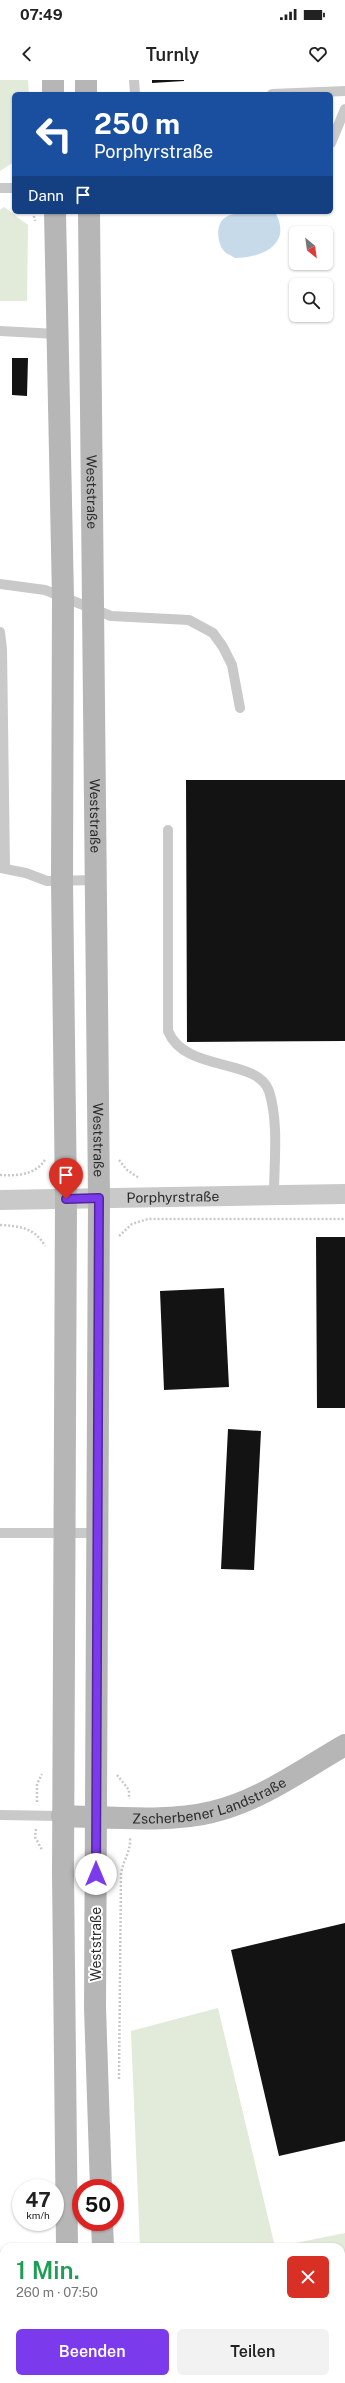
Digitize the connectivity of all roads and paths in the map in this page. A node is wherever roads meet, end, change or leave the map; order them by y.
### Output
1 (53, 80) edge
2 (86, 80) edge
3 (134, 80) edge
4 (345, 91) edge
5 (53, 92) edge
6 (86, 92) edge
7 (135, 92) edge
8 (321, 92) edge
9 (345, 109) edge
10 (333, 138) edge
11 (55, 214) edge
12 (89, 214) edge
13 (0, 330) edge
14 (57, 334) junction
15 (0, 584) edge
16 (63, 598) junction
17 (94, 610) junction
18 (0, 632) edge
19 (1, 649) edge
20 (240, 708) dead end
21 (168, 830) dead end
22 (2, 868) edge
23 (97, 880) junction
24 (62, 881) junction
25 (33, 1171) dead end
26 (0, 1175) edge
27 (345, 1194) edge
28 (274, 1195) junction
29 (99, 1198) junction
30 (66, 1199) junction
31 (0, 1200) edge
32 (345, 1219) edge
33 (0, 1225) edge
34 (124, 1229) dead end
35 (32, 1231) dead end
36 (0, 1533) edge
37 (96, 1533) junction
38 (64, 1534) junction
39 (345, 1745) edge
40 (0, 1815) edge
41 (62, 1816) junction
42 (96, 1817) junction
43 (101, 2179) edge
44 (102, 2231) edge
45 (67, 2243) edge
46 (103, 2243) edge

1 - 5 main road
2 - 6 main road
3 - 7 lane
4 - 8 lane
9 - 10 lane
11 - 14 main road
12 - 17 main road, Weststraße
13 - 14 lane
14 - 16 main road
15 - 16 lane
16 - 17 lane
16 - 24 main road
17 - 20 lane
17 - 23 main road, Weststraße
18 - 19 lane
19 - 22 lane
21 - 28 lane
22 - 24 lane
23 - 24 lane
23 - 29 main road, Weststraße
24 - 30 main road
25 - 26 path
27 - 28 street, Porphyrstraße
28 - 29 street, Porphyrstraße
29 - 30 street, Porphyrstraße
29 - 37 main road, Weststraße
30 - 31 street, Porphyrstraße
30 - 38 main road
32 - 34 path
33 - 35 path
36 - 38 lane
37 - 38 lane
37 - 42 main road, Weststraße
38 - 41 main road
39 - 42 main road, Zscherbener Landstraße
40 - 41 lane
41 - 42 main road, Zscherbener Landstraße
41 - 45 main road
42 - 43 main road, Weststraße
44 - 46 main road

